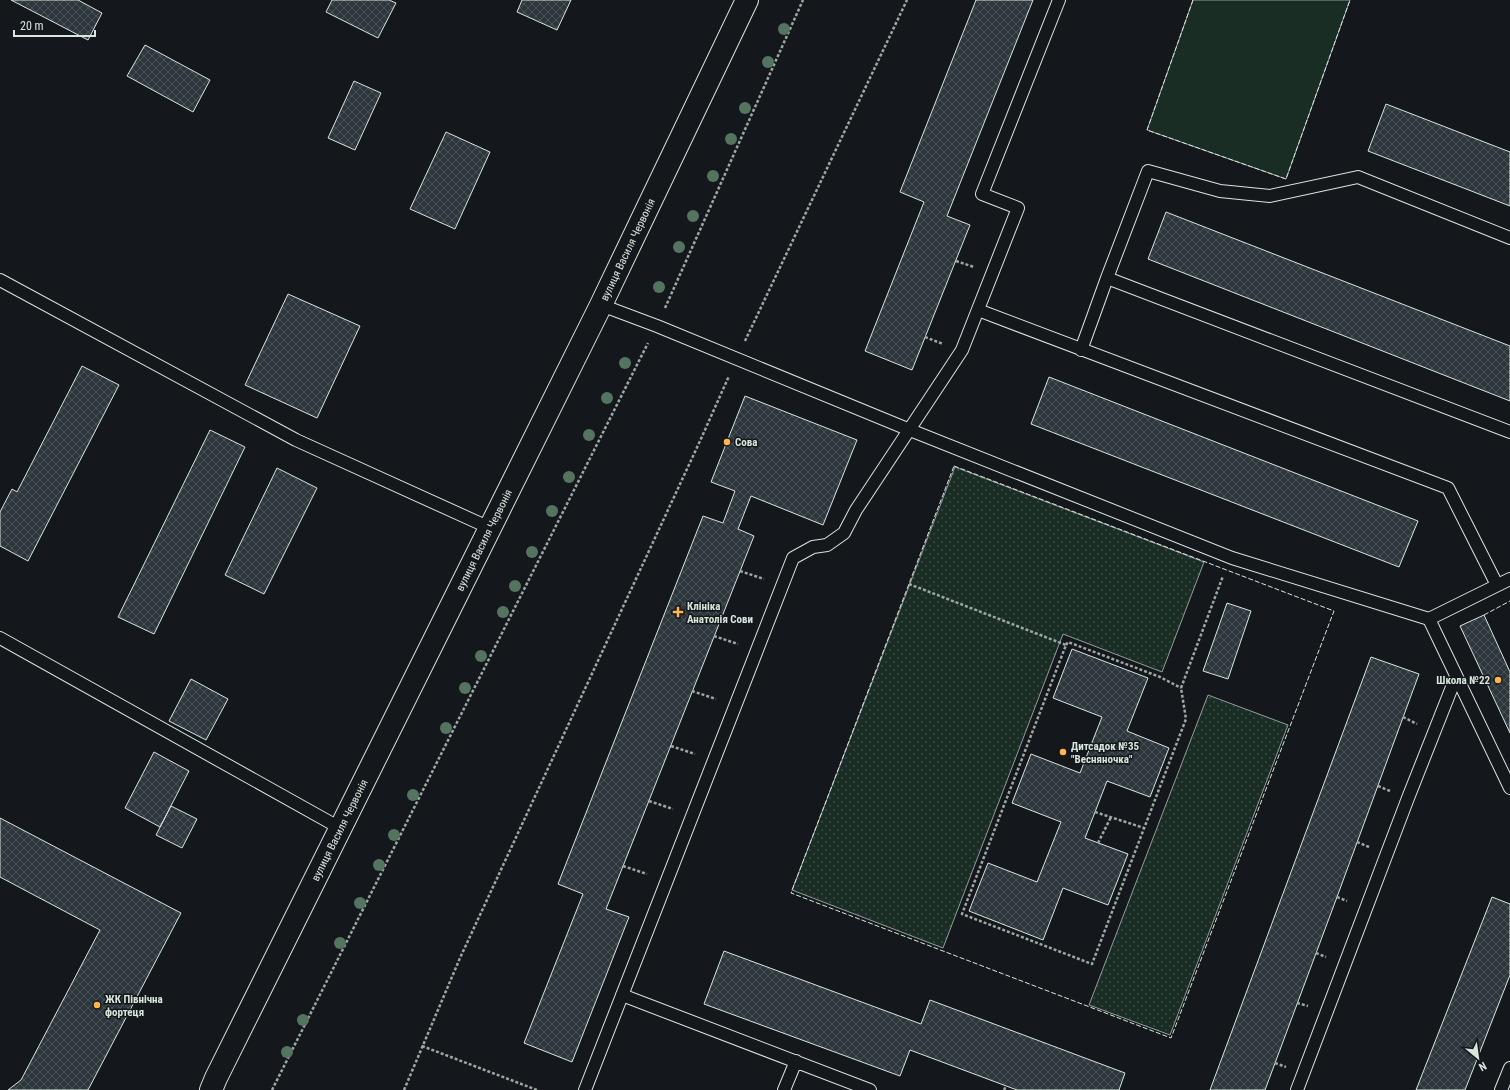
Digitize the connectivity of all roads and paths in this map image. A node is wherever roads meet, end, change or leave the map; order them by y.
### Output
1 (747, 0) edge
2 (803, 0) edge
3 (907, 0) edge
4 (1059, 0) edge
5 (1510, 238) edge
6 (1107, 278) junction
7 (0, 280) edge
8 (601, 305) junction
9 (978, 310) junction
10 (657, 326) junction
11 (1081, 350) junction
12 (737, 358) junction
13 (910, 430) junction
14 (1510, 432) edge
15 (490, 528) junction
16 (1232, 558) junction
17 (740, 571) dead end
18 (1510, 579) edge
19 (909, 584) dead end
20 (1497, 585) junction
21 (782, 586) junction
22 (1429, 619) junction
23 (714, 636) dead end
24 (0, 638) edge
25 (1066, 645) junction
26 (756, 650) junction
27 (1456, 677) junction
28 (1181, 688) junction
29 (692, 691) dead end
30 (735, 706) junction
31 (671, 746) dead end
32 (713, 760) junction
33 (1510, 788) edge
34 (649, 801) dead end
35 (1095, 812) dead end
36 (692, 815) junction
37 (1111, 817) junction
38 (340, 828) junction
39 (1144, 828) junction
40 (1098, 843) dead end
41 (623, 866) dead end
42 (667, 880) junction
43 (622, 995) junction
44 (422, 1046) junction
45 (796, 1061) junction
46 (1510, 1068) edge
47 (211, 1086) edge
48 (1006, 1086) dead end
49 (272, 1090) edge
50 (404, 1090) edge
51 (537, 1090) edge
52 (585, 1090) edge
53 (784, 1090) edge
54 (870, 1090) edge
55 (1004, 1090) edge
56 (1297, 1090) edge
57 (1501, 1090) edge

1 - 8 main road, вулиця Василя Червонія
2 - 10 path
3 - 12 path
4 - 9 lane
5 - 6 lane
6 - 11 lane
6 - 14 lane
7 - 15 lane
8 - 10 lane
8 - 15 main road, вулиця Василя Червонія
9 - 11 lane
9 - 13 lane
10 - 12 lane
10 - 49 path
11 - 20 lane
12 - 13 lane
12 - 44 path
13 - 16 lane
13 - 21 lane
15 - 38 main road, вулиця Василя Червонія
16 - 22 lane
16 - 28 path
17 - 21 path
18 - 20 lane
19 - 25 path
20 - 22 lane
21 - 26 lane
22 - 27 lane
23 - 26 path
24 - 38 lane
25 - 28 path
25 - 39 path
26 - 30 lane
27 - 33 lane
27 - 56 lane
28 - 39 path
29 - 30 path
30 - 32 lane
31 - 32 path
32 - 36 lane
34 - 36 path
35 - 37 path
36 - 42 lane
37 - 39 path
37 - 40 path
38 - 47 main road, вулиця Василя Червонія
41 - 42 path
42 - 43 lane
43 - 45 lane
43 - 52 lane
44 - 50 path
44 - 51 path
45 - 53 lane
45 - 54 lane
46 - 57 lane
48 - 55 path

